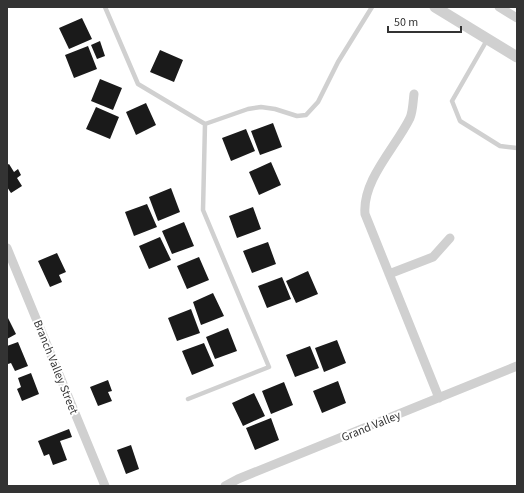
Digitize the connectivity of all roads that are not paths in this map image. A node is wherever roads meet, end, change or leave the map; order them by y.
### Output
1 (105, 7) edge
2 (372, 7) edge
3 (435, 7) edge
4 (499, 7) edge
5 (517, 18) edge
6 (488, 39) junction
7 (517, 57) edge
8 (414, 94) dead end
9 (205, 124) junction
10 (517, 148) edge
11 (450, 238) dead end
12 (7, 248) edge
13 (389, 274) junction
14 (517, 366) edge
15 (439, 398) junction
16 (188, 399) dead end
17 (105, 486) edge
18 (225, 486) edge

1 - 9 lane
2 - 9 lane
3 - 6 street
4 - 5 street
6 - 7 street
6 - 10 lane
8 - 13 street
9 - 16 lane
11 - 13 street
12 - 17 street, Branch Valley Street
13 - 15 street
14 - 15 street, Grand Valley
15 - 18 street, Grand Valley

